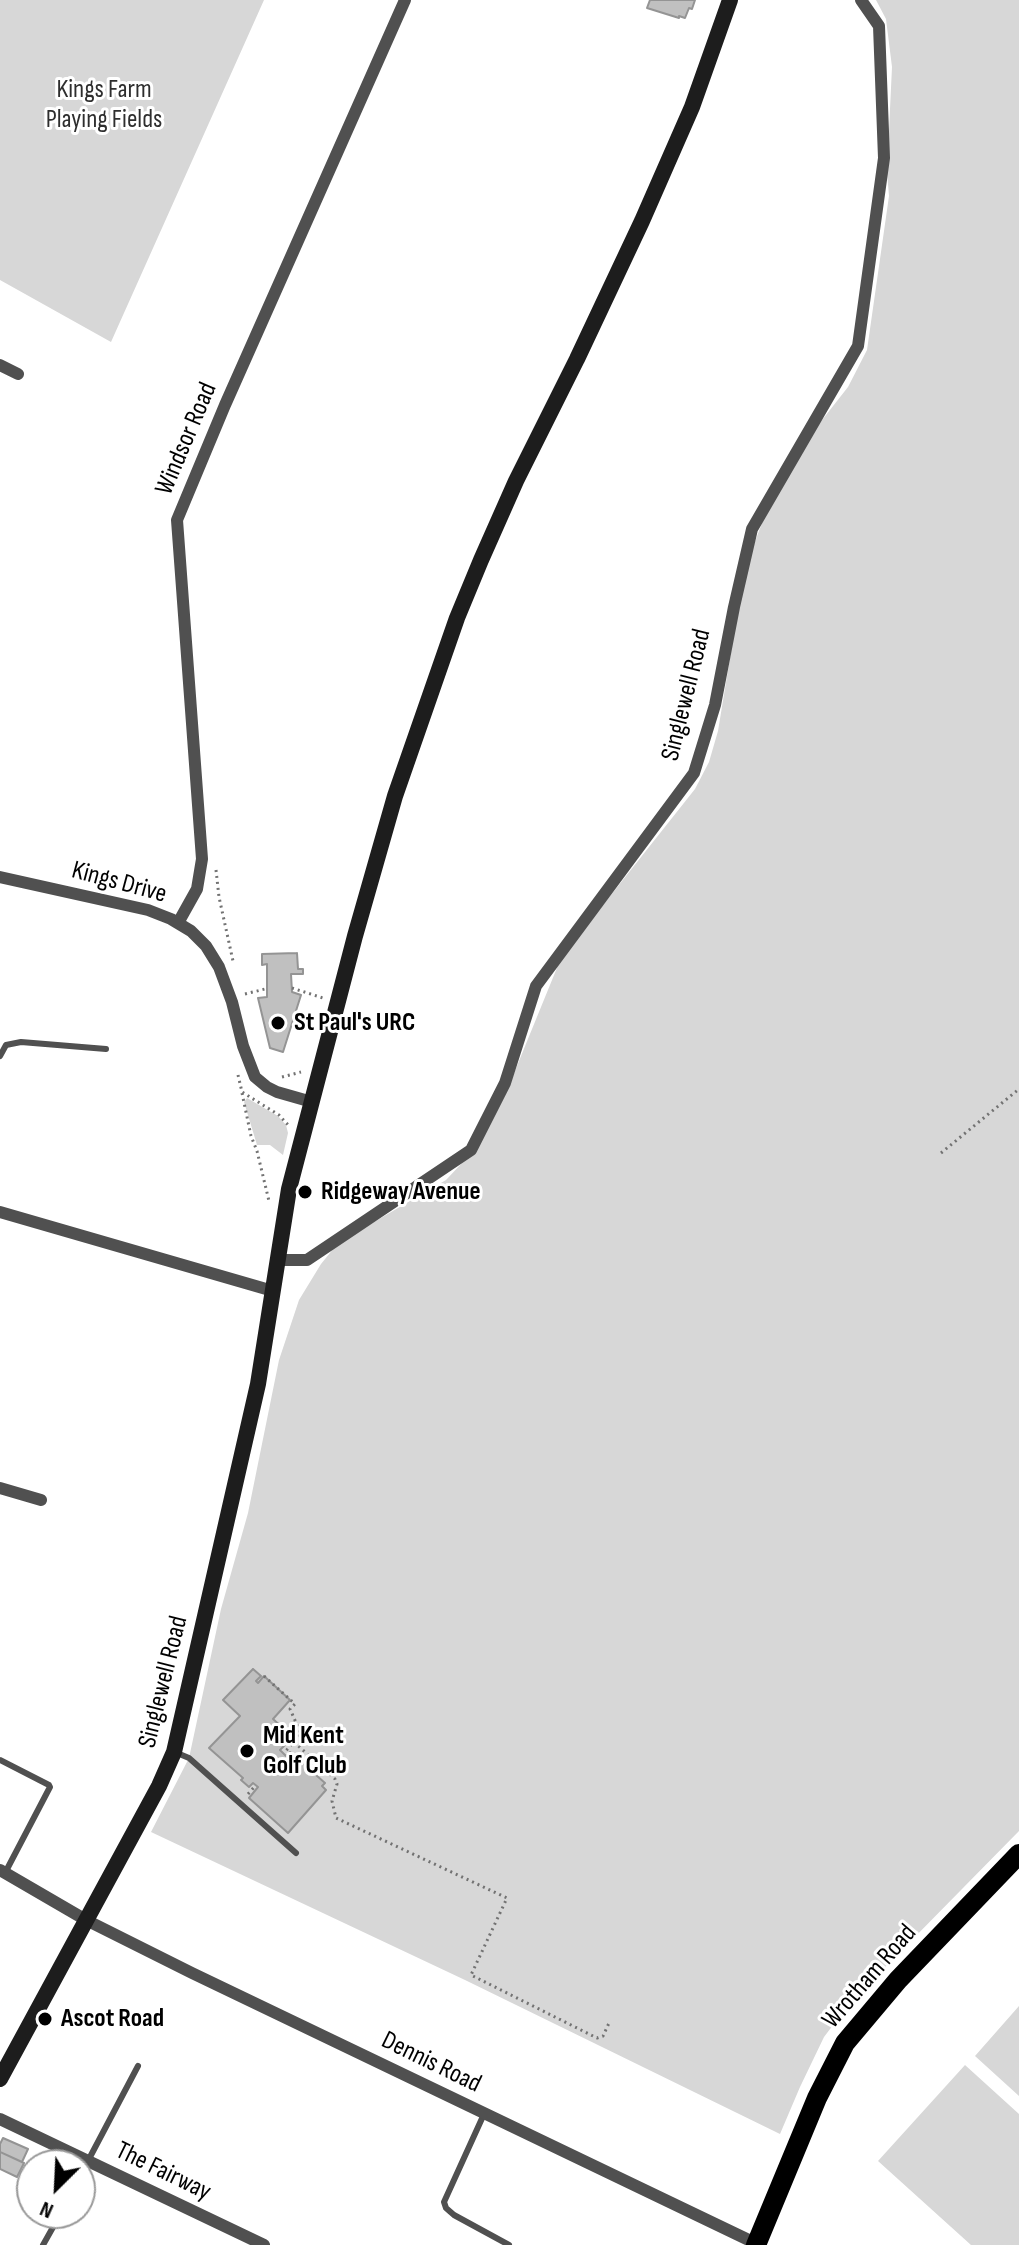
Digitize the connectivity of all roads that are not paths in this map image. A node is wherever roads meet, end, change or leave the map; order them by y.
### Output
1 (405, 0) edge
2 (730, 0) edge
3 (861, 0) edge
4 (0, 365) edge
5 (18, 374) dead end
6 (0, 877) edge
7 (178, 923) junction
8 (106, 1049) dead end
9 (0, 1056) edge
10 (312, 1102) junction
11 (0, 1212) edge
12 (278, 1260) junction
13 (273, 1291) junction
14 (0, 1488) edge
15 (41, 1500) dead end
16 (174, 1752) junction
17 (0, 1760) edge
18 (296, 1853) dead end
19 (1019, 1854) edge
20 (2, 1871) edge
21 (86, 1920) junction
22 (138, 2066) dead end
23 (0, 2079) edge
24 (485, 2113) junction
25 (0, 2119) edge
26 (64, 2149) edge
27 (94, 2149) edge
28 (96, 2164) edge
29 (757, 2244) edge
30 (264, 2245) edge
31 (509, 2245) edge

1 - 7 street, Windsor Road
2 - 10 street, Singlewell Road
3 - 12 street, Singlewell Road
4 - 5 street
6 - 7 street, Kings Drive
7 - 10 street, Kings Drive
8 - 9 lane
10 - 12 street, Singlewell Road
11 - 13 street
12 - 13 street, Singlewell Road
13 - 16 street, Singlewell Road
14 - 15 street
16 - 18 lane
16 - 21 street, Singlewell Road
17 - 20 lane
19 - 29 main road, Wrotham Road
20 - 21 street
21 - 23 street, Singlewell Road
21 - 24 street, Dennis Road
22 - 27 lane
24 - 29 street, Dennis Road
24 - 31 lane
25 - 26 street, The Fairway
28 - 30 street, The Fairway

